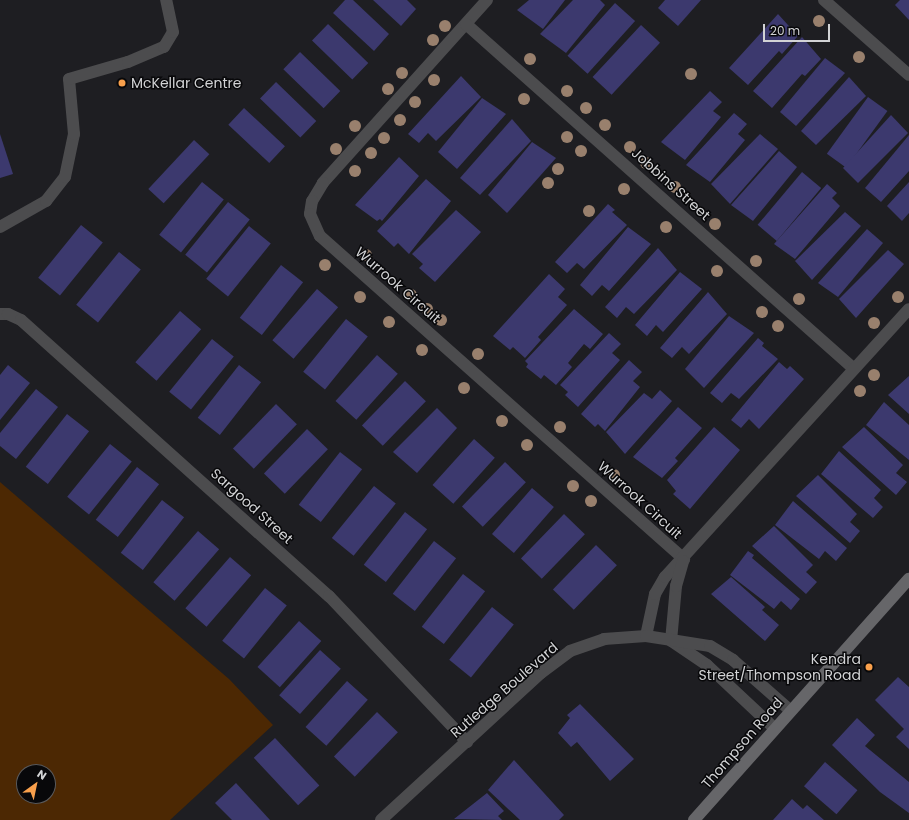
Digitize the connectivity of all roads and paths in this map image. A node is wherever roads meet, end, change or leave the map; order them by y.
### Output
1 (166, 0) edge
2 (487, 0) edge
3 (824, 0) edge
4 (466, 24) junction
5 (909, 75) edge
6 (0, 227) edge
7 (909, 309) edge
8 (0, 314) edge
9 (854, 369) junction
10 (684, 559) junction
11 (909, 579) edge
12 (646, 636) junction
13 (671, 641) junction
14 (790, 710) junction
15 (774, 728) junction
16 (467, 742) junction
17 (381, 820) edge
18 (694, 820) edge

1 - 6 street
2 - 4 street, Wurrook Circuit
3 - 5 street
4 - 9 street, Jobbins Street
4 - 10 street, Wurrook Circuit
7 - 9 street, Wurrook Circuit
8 - 16 street, Sargood Street
9 - 10 street, Wurrook Circuit
10 - 12 street, Wurrook Circuit
10 - 13 street, Wurrook Circuit
11 - 14 main road, Thompson Road
12 - 13 street, Rutledge Boulevard
12 - 16 street, Rutledge Boulevard
13 - 14 street, Rutledge Boulevard
13 - 15 street, Rutledge Boulevard
14 - 15 main road, Thompson Road
15 - 18 main road, Thompson Road
16 - 17 street, Rutledge Boulevard

